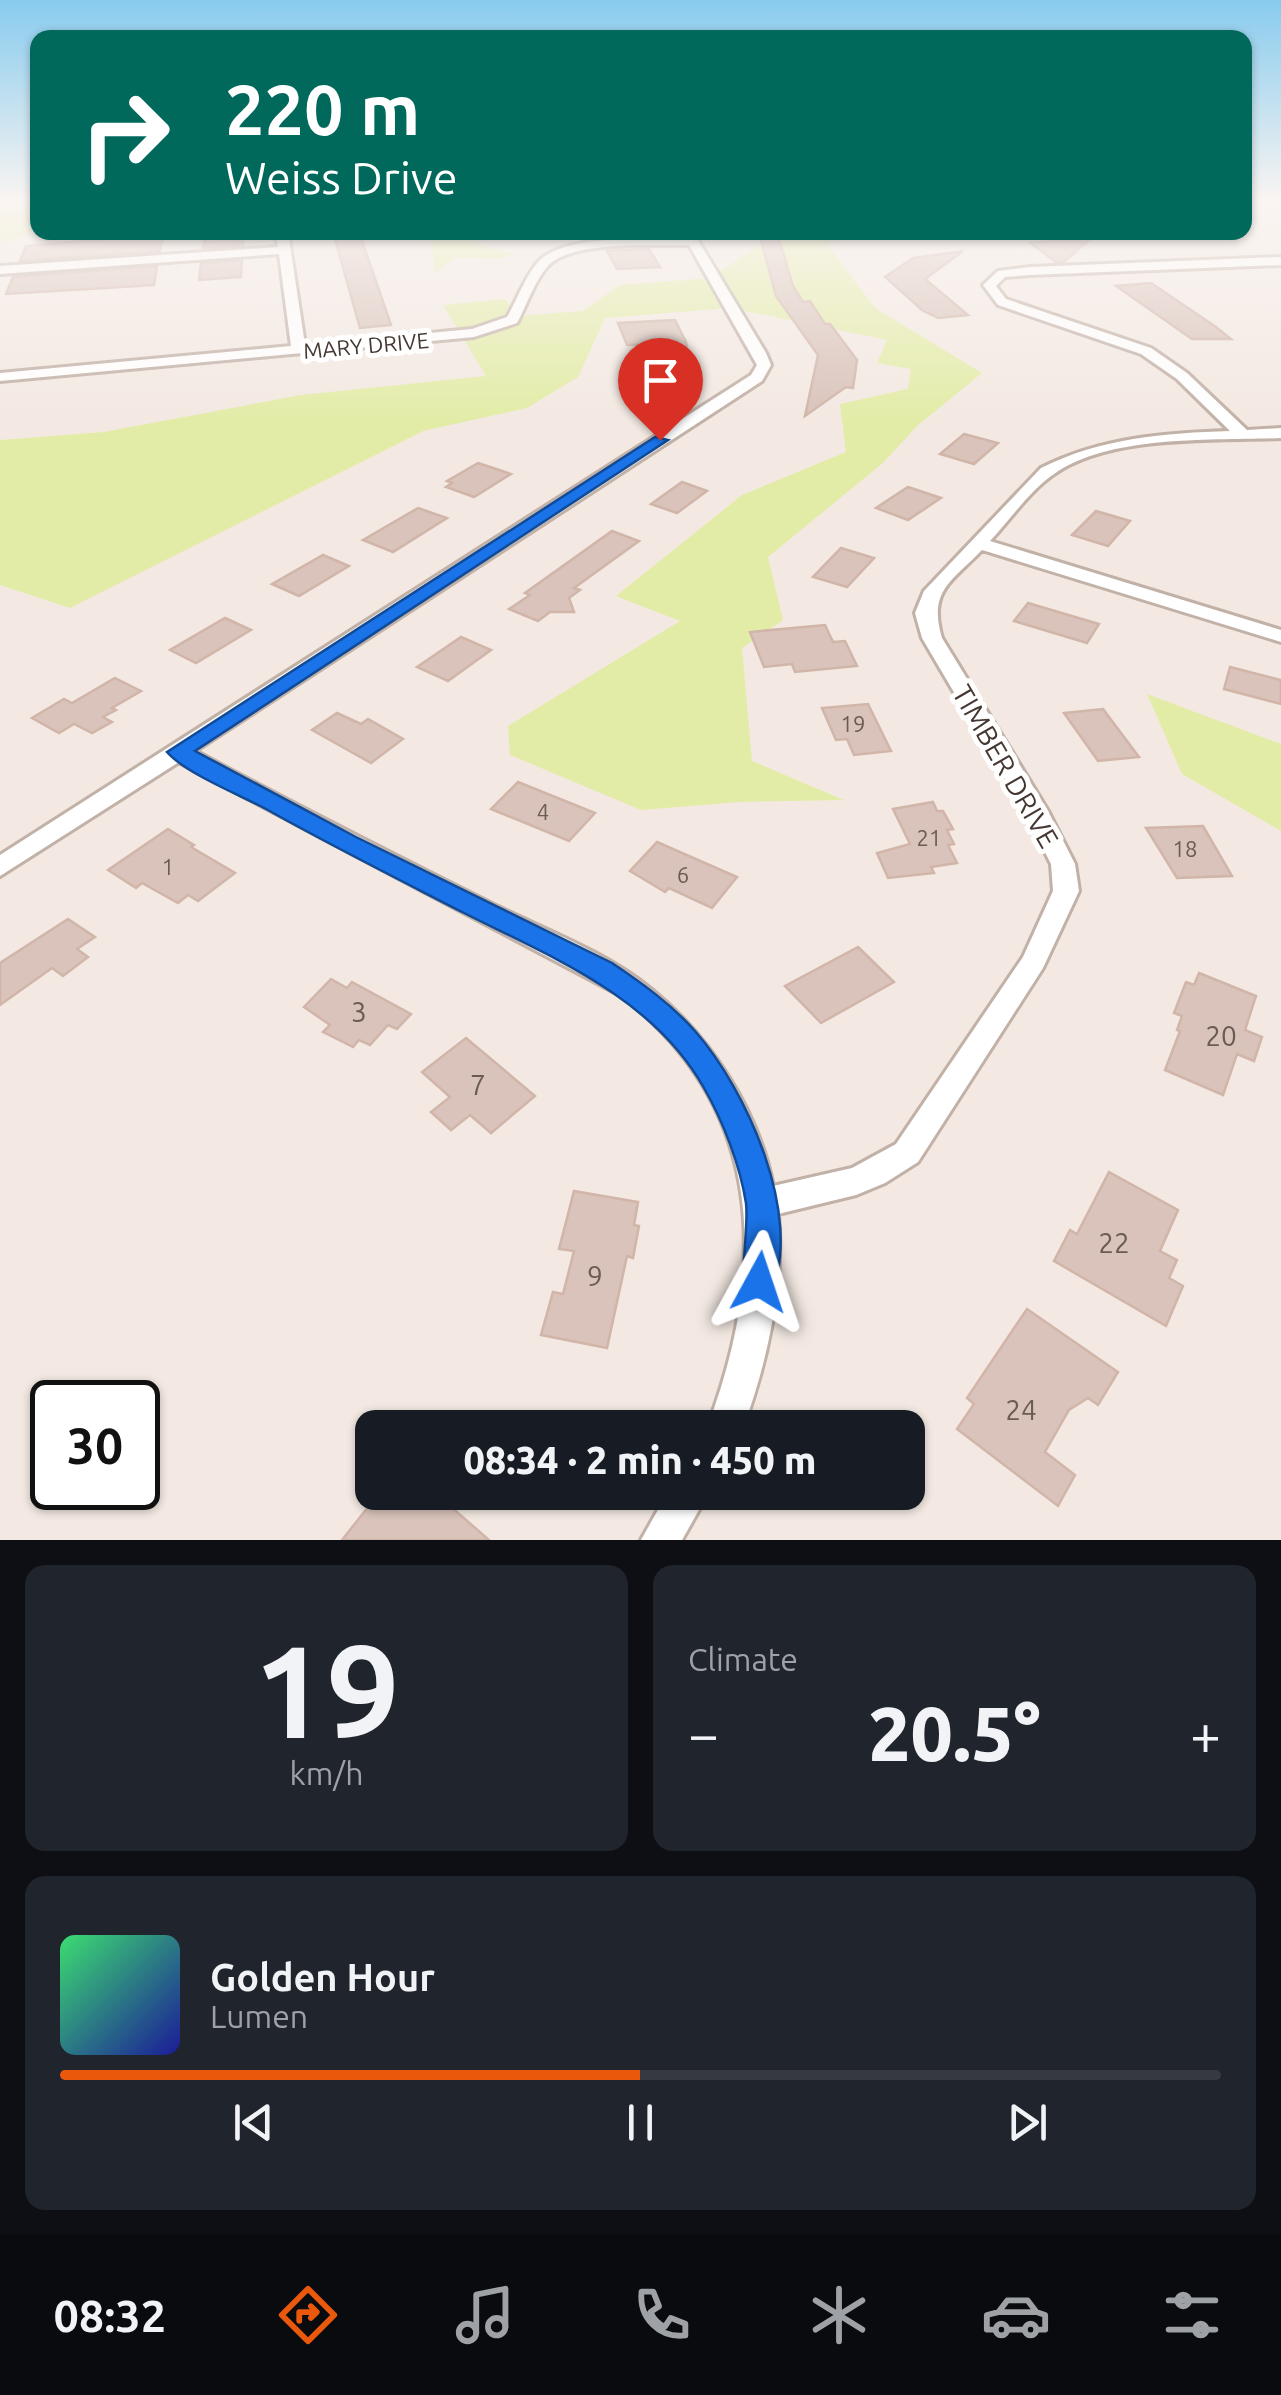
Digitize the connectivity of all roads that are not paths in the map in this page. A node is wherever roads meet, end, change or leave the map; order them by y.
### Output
1 (288, 275) edge
2 (537, 275) edge
3 (713, 275) edge
4 (1001, 275) edge
5 (299, 351) junction
6 (0, 377) edge
7 (1281, 433) edge
8 (1244, 436) junction
9 (977, 544) junction
10 (1281, 636) edge
11 (178, 752) junction
12 (0, 867) edge
13 (762, 1203) junction
14 (732, 1410) edge
15 (679, 1510) edge
16 (660, 1540) edge

1 - 5 street
2 - 5 street, MARY DRIVE
3 - 11 street
4 - 8 street
5 - 6 street, MARY DRIVE
7 - 8 street, TIMBER DRIVE
8 - 9 street, TIMBER DRIVE
9 - 10 street
9 - 13 street, TIMBER DRIVE
11 - 12 street
11 - 13 street
13 - 14 street
15 - 16 street

